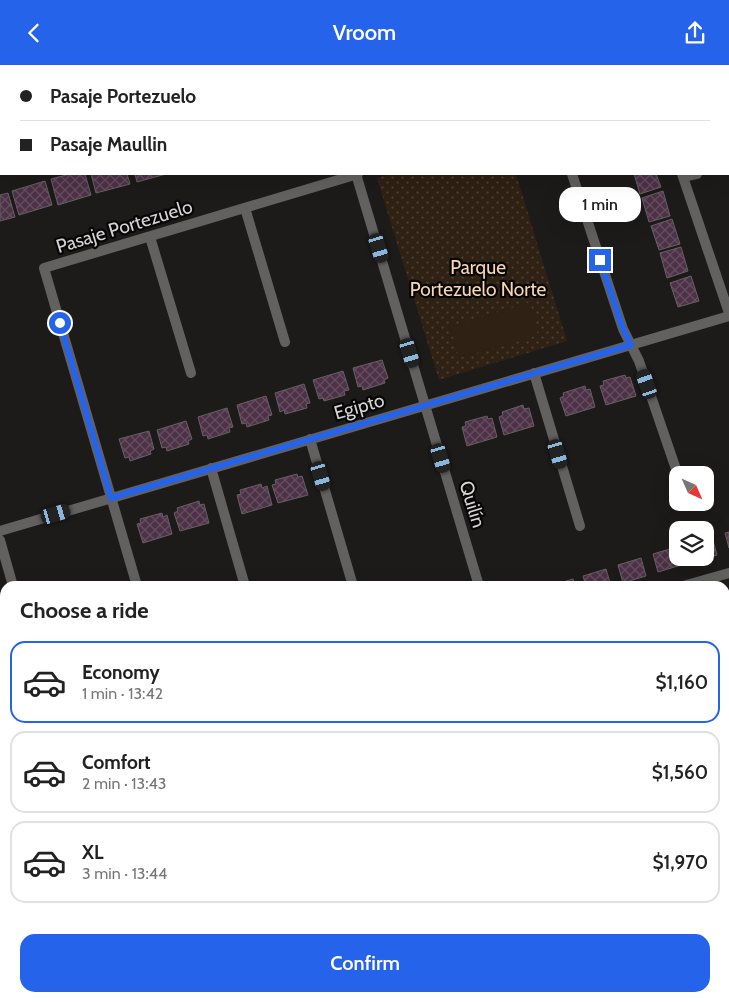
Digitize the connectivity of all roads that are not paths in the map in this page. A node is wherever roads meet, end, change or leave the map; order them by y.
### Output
1 (354, 175) edge
2 (357, 175) edge
3 (572, 175) edge
4 (683, 175) edge
5 (245, 208) junction
6 (150, 237) junction
7 (729, 315) edge
8 (285, 342) dead end
9 (631, 345) junction
10 (191, 373) dead end
11 (534, 373) junction
12 (425, 405) junction
13 (310, 439) junction
14 (675, 466) edge
15 (211, 468) junction
16 (111, 498) junction
17 (580, 526) dead end
18 (0, 531) edge
19 (0, 540) edge
20 (729, 573) edge
21 (12, 581) edge
22 (136, 581) edge
23 (244, 581) edge
24 (352, 581) edge
25 (478, 581) edge
26 (701, 581) edge

1 - 5 street, Pasaje Portezuelo
2 - 12 street, Quilín
3 - 9 street
4 - 7 street
5 - 6 street, Pasaje Portezuelo
5 - 8 street
6 - 10 street
6 - 16 street, Pasaje Portezuelo
7 - 9 street, Egipto
9 - 11 street, Egipto
9 - 14 street
11 - 12 street, Egipto
11 - 17 street
12 - 13 street, Egipto
12 - 25 street, Quilín
13 - 15 street, Egipto
13 - 24 street
15 - 16 street, Egipto
15 - 23 street
16 - 18 street, Egipto
16 - 22 street
19 - 21 street
20 - 26 street

